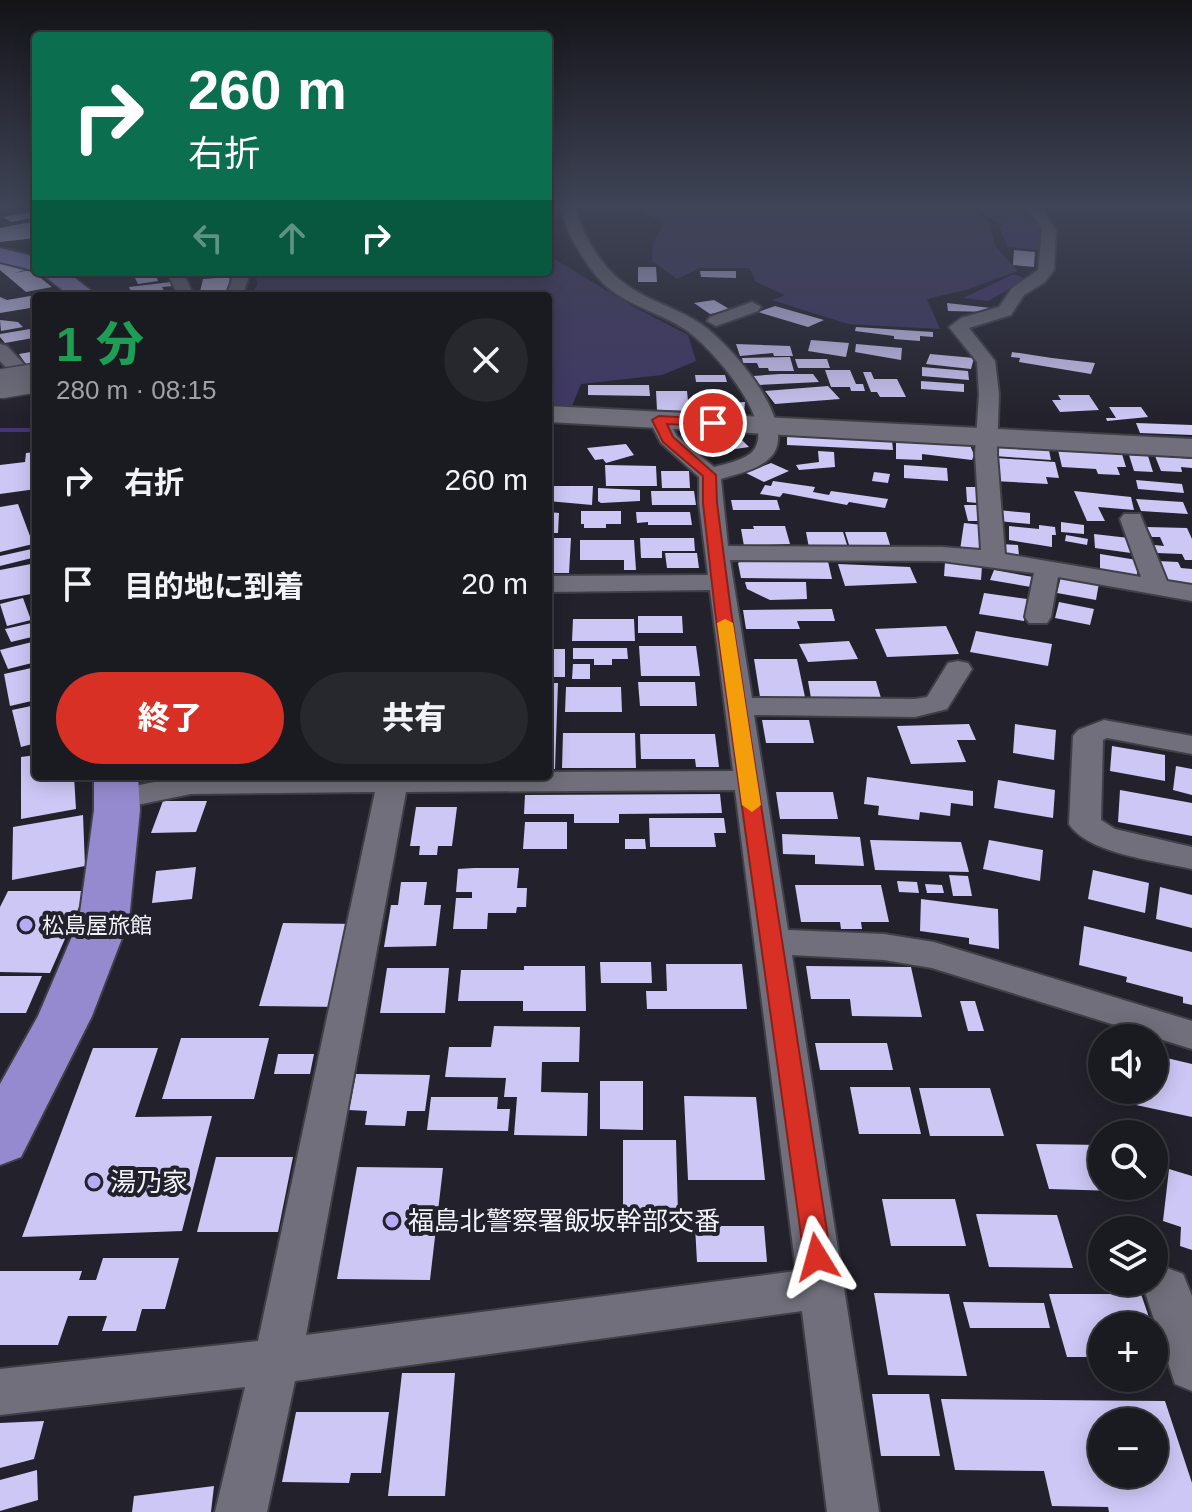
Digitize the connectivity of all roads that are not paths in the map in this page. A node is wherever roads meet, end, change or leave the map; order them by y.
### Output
1 (59, 278) edge
2 (607, 278) edge
3 (1040, 278) edge
4 (80, 292) edge
5 (678, 295) dead end
6 (752, 307) dead end
7 (716, 321) junction
8 (714, 344) junction
9 (0, 350) edge
10 (32, 379) edge
11 (0, 384) edge
12 (32, 384) edge
13 (552, 414) edge
14 (659, 420) junction
15 (767, 426) junction
16 (987, 437) junction
17 (1192, 448) edge
18 (710, 475) junction
19 (1132, 519) dead end
20 (994, 559) junction
21 (718, 567) junction
22 (1047, 568) junction
23 (552, 584) edge
24 (1157, 587) junction
25 (1192, 593) edge
26 (1038, 617) dead end
27 (958, 669) dead end
28 (737, 706) junction
29 (1192, 745) edge
30 (552, 779) edge
31 (326, 780) edge
32 (394, 780) edge
33 (748, 780) junction
34 (116, 787) edge
35 (1192, 858) edge
36 (771, 942) junction
37 (1192, 1035) edge
38 (0, 1140) edge
39 (822, 1288) junction
40 (1168, 1292) edge
41 (276, 1361) junction
42 (1192, 1368) edge
43 (0, 1392) edge
44 (241, 1512) edge
45 (853, 1512) edge

1 - 4 highway
2 - 8 street
3 - 16 street
5 - 7 street
6 - 7 street
7 - 8 street
8 - 15 street
9 - 12 street
10 - 11 street, bridge
13 - 14 street
14 - 15 street
14 - 18 street
15 - 16 street
15 - 18 street
16 - 17 street
16 - 20 street
18 - 21 street
19 - 24 street
20 - 21 street
20 - 22 street
21 - 23 street
21 - 28 street
22 - 24 street
22 - 26 street
24 - 25 street
27 - 28 street
28 - 33 street
29 - 35 street
30 - 33 street
31 - 34 street
32 - 41 street
33 - 36 street
34 - 38 highway
36 - 37 street
36 - 39 street
39 - 41 street
39 - 45 street
40 - 42 street
41 - 43 street
41 - 44 street

